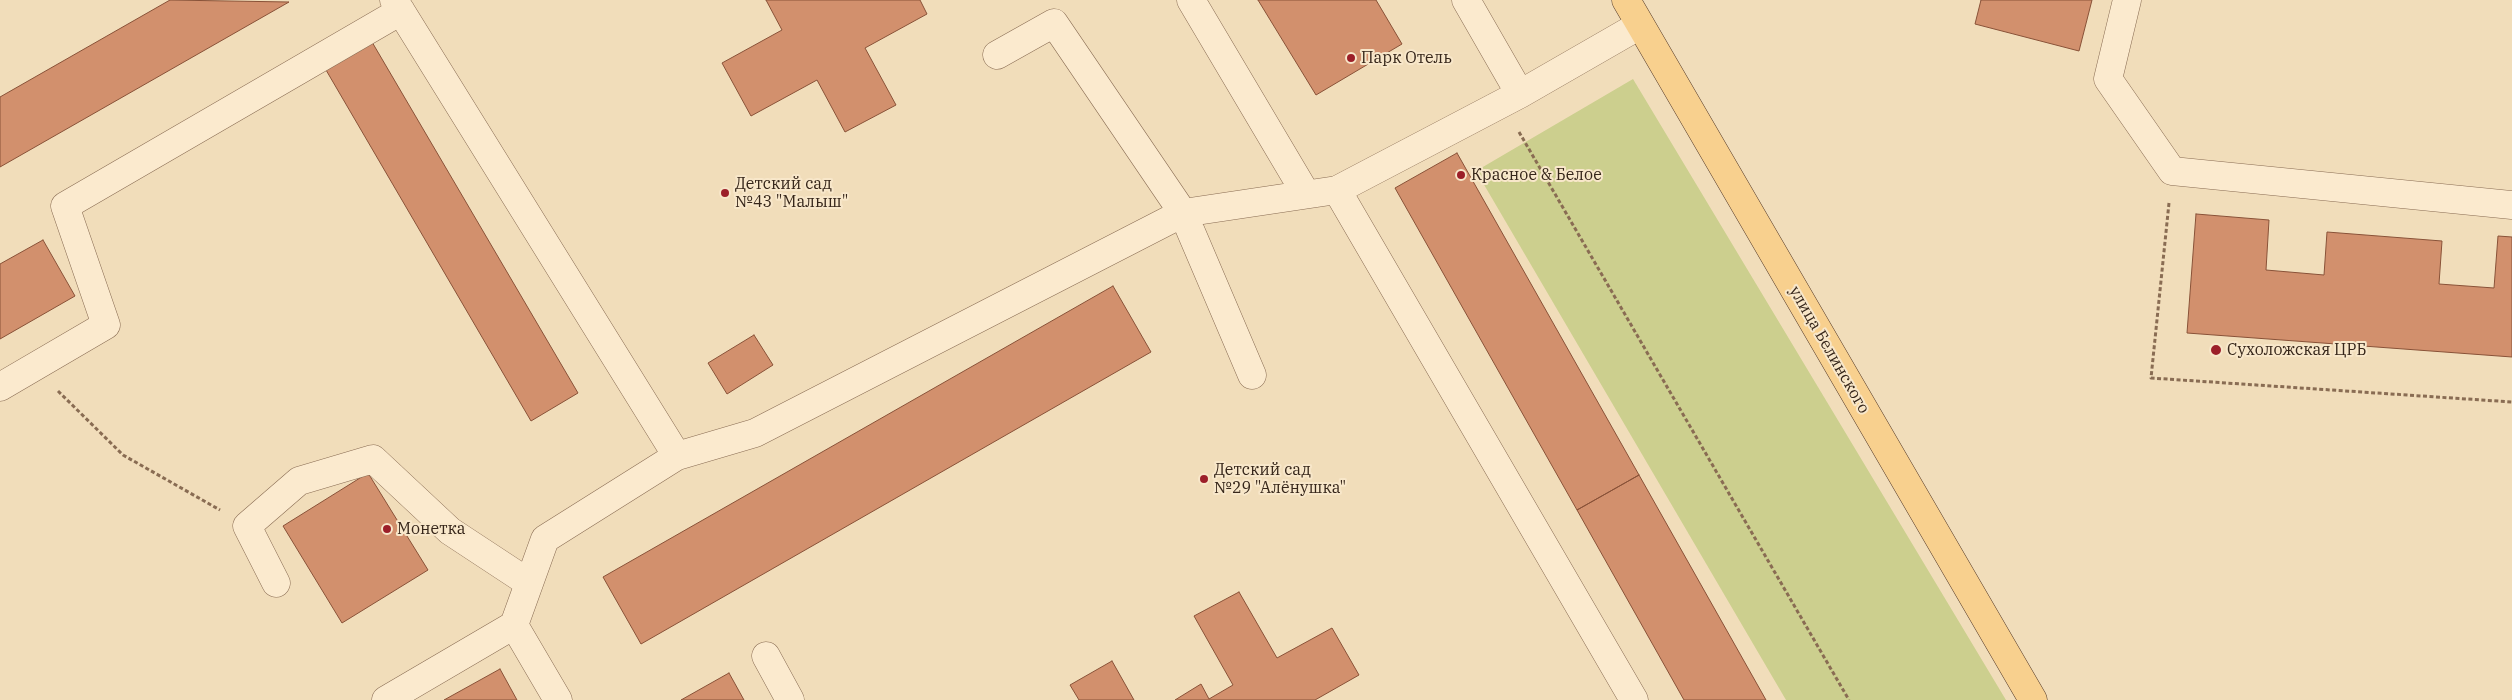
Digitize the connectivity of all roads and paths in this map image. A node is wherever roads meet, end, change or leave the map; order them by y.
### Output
1 (1192, 0) edge
2 (1466, 0) edge
3 (1626, 0) edge
4 (2127, 0) edge
5 (398, 6) edge
6 (1640, 25) junction
7 (997, 55) dead end
8 (1520, 94) junction
9 (1515, 125) dead end
10 (2172, 171) junction
11 (1337, 190) junction
12 (1306, 194) junction
13 (2512, 206) edge
14 (1182, 213) junction
15 (34, 368) junction
16 (1252, 375) dead end
17 (0, 387) edge
18 (2512, 402) edge
19 (677, 456) junction
20 (247, 526) junction
21 (276, 583) dead end
22 (529, 583) junction
23 (514, 625) junction
24 (766, 656) dead end
25 (386, 700) edge
26 (558, 700) edge
27 (790, 700) edge
28 (1634, 700) edge
29 (1849, 700) edge
30 (2032, 700) edge

1 - 12 lane
2 - 8 lane
3 - 6 main road, улица Белинского
4 - 10 lane
5 - 15 lane
5 - 19 lane
6 - 8 lane
6 - 30 main road, улица Белинского
7 - 14 lane
8 - 11 lane
9 - 29 path
10 - 13 lane
10 - 18 path
11 - 12 lane
11 - 28 lane
12 - 14 lane
14 - 16 lane
14 - 19 lane
15 - 17 lane
15 - 20 path
19 - 22 lane
20 - 21 lane
20 - 22 lane
22 - 23 lane
23 - 25 lane
23 - 26 lane
24 - 27 lane

